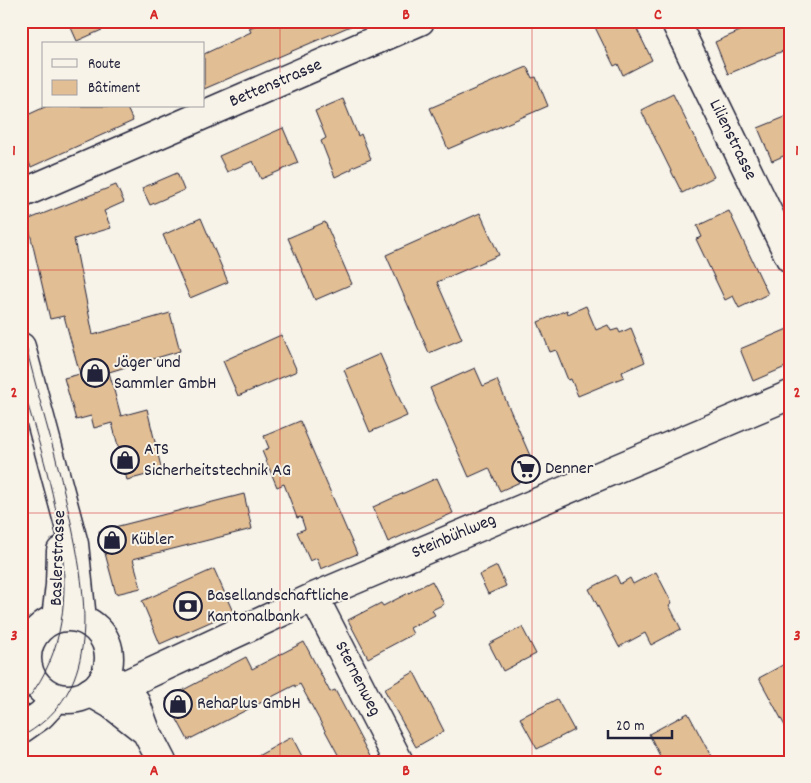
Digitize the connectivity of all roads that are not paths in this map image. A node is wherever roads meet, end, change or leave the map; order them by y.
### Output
1 (420, 21) edge
2 (674, 21) edge
3 (21, 194) edge
4 (790, 258) edge
5 (21, 347) edge
6 (790, 395) edge
7 (314, 597) junction
8 (69, 618) junction
9 (106, 684) junction
10 (27, 689) edge
11 (57, 698) junction
12 (21, 729) edge
13 (162, 762) edge
14 (400, 762) edge

1 - 3 street, Bettenstrasse
2 - 4 street, Lilienstrasse
5 - 8 street, Baslerstrasse
6 - 7 street, Steinbühlweg
7 - 9 street, Steinbühlweg
7 - 14 street, Sternenweg
8 - 9 street
8 - 10 street
9 - 11 street
9 - 13 street
10 - 11 street
11 - 12 street

